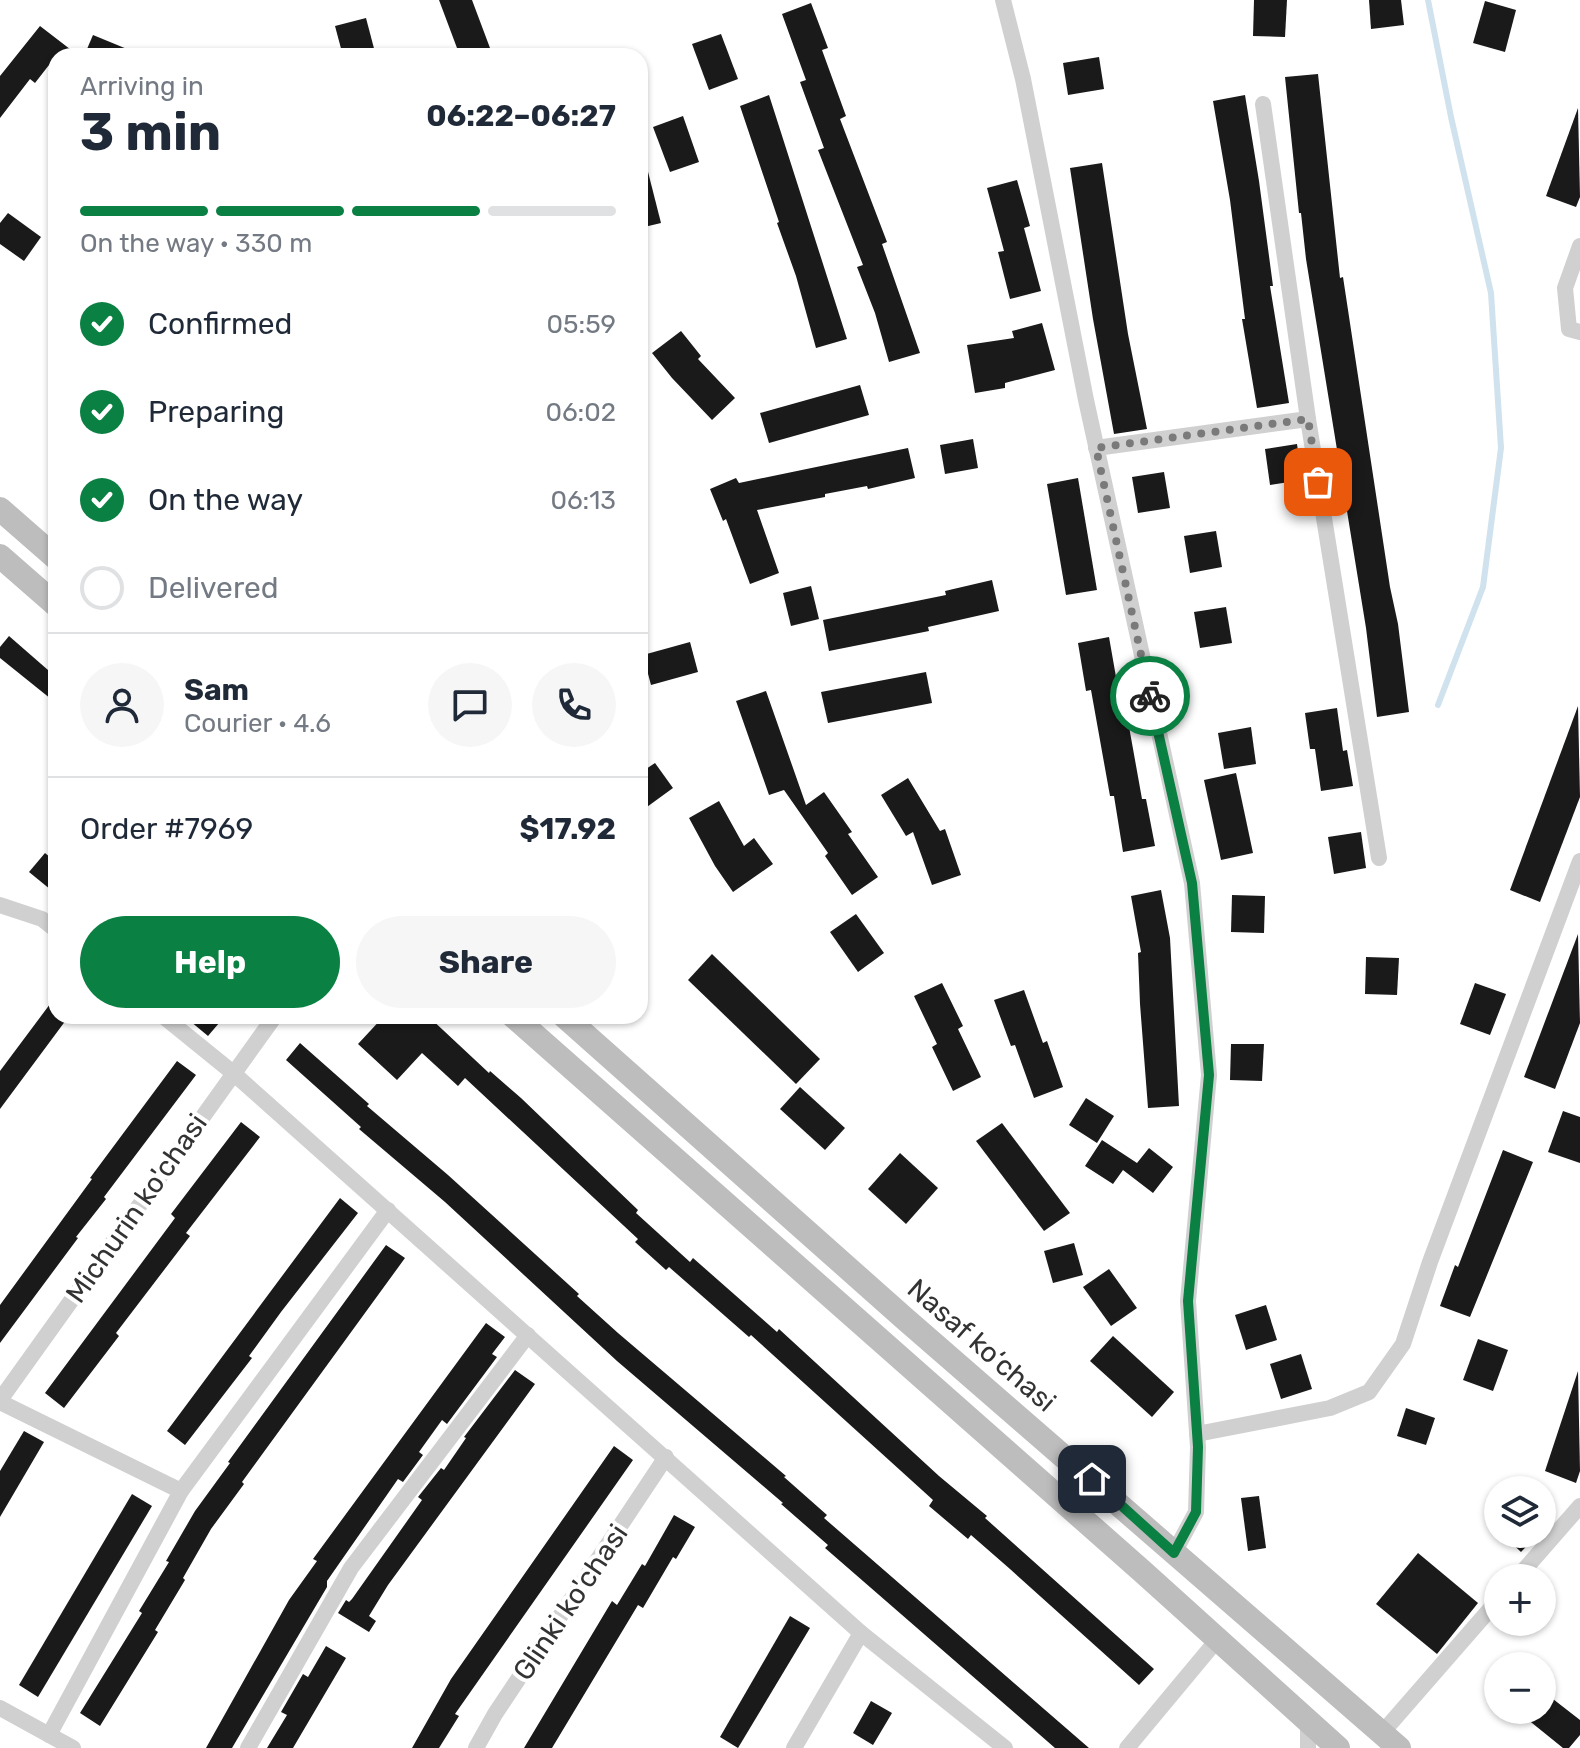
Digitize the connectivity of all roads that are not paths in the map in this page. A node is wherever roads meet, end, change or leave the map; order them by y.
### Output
1 (1003, 0) edge
2 (1263, 104) dead end
3 (1580, 246) edge
4 (1580, 332) edge
5 (1308, 419) junction
6 (1096, 448) junction
7 (0, 509) edge
8 (48, 551) edge
9 (0, 556) edge
10 (48, 598) edge
11 (1379, 858) dead end
12 (1580, 861) edge
13 (1576, 884) edge
14 (0, 905) edge
15 (48, 924) edge
16 (173, 1024) edge
17 (269, 1024) edge
18 (522, 1024) edge
19 (573, 1024) edge
20 (232, 1072) junction
21 (388, 1210) junction
22 (528, 1335) junction
23 (0, 1401) edge
24 (1197, 1434) junction
25 (666, 1457) junction
26 (181, 1491) junction
27 (1580, 1506) edge
28 (1174, 1553) junction
29 (1529, 1564) edge
30 (1484, 1618) edge
31 (861, 1633) junction
32 (1217, 1640) junction
33 (0, 1708) edge
34 (1308, 1722) junction
35 (49, 1735) junction
36 (1390, 1741) edge
37 (73, 1748) edge
38 (248, 1748) edge
39 (476, 1748) edge
40 (794, 1748) edge
41 (1005, 1748) edge
42 (1127, 1748) edge
43 (1308, 1748) edge
44 (1338, 1748) edge

1 - 6 street
2 - 5 street
3 - 4 street
5 - 6 street
5 - 11 street
6 - 24 street
7 - 8 main road
9 - 10 main road
12 - 13 street
13 - 24 street
14 - 15 street
16 - 20 street
17 - 20 street, Michurin ko'chasi
18 - 32 main road
19 - 28 main road, Nasaf ko‘chasi
20 - 21 street
20 - 23 street, Michurin ko'chasi
21 - 22 street
21 - 26 street
22 - 25 street
22 - 38 street
23 - 26 street
24 - 28 street
25 - 31 street
25 - 39 street, Glinki ko'chasi
26 - 35 street
27 - 29 street
28 - 36 main road, Nasaf ko‘chasi
30 - 36 street
31 - 40 street
31 - 41 street
32 - 34 main road
32 - 42 street
33 - 35 street
34 - 43 street
34 - 44 main road
35 - 37 street

